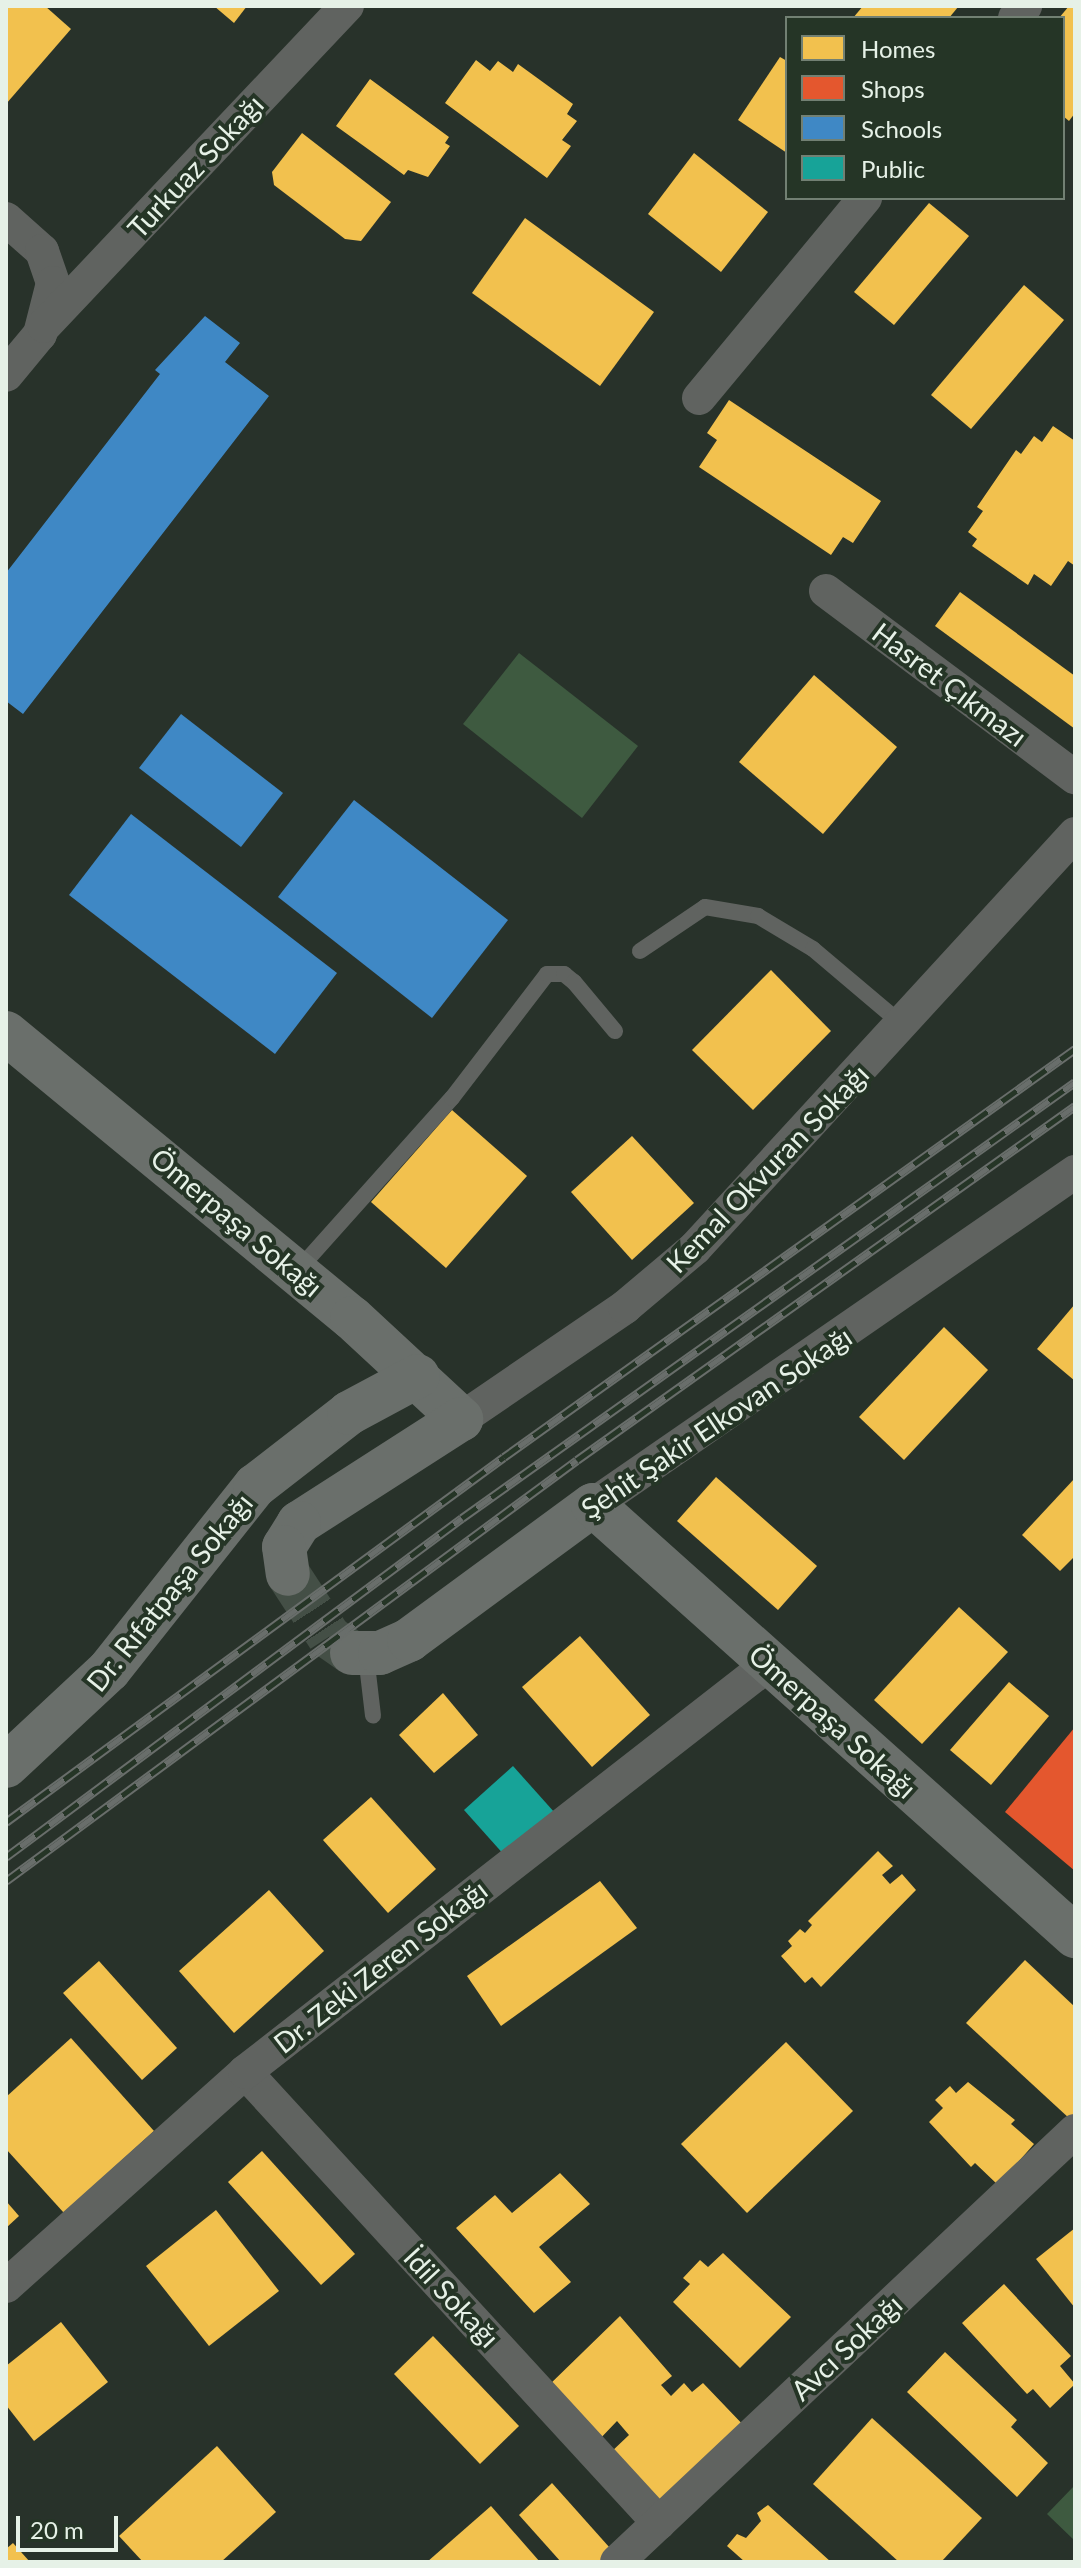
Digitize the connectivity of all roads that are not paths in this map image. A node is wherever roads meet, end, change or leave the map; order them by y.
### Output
1 (347, 6) edge
2 (863, 200) edge
3 (6, 219) edge
4 (44, 326) junction
5 (6, 375) edge
6 (699, 398) dead end
7 (826, 591) dead end
8 (1075, 777) edge
9 (1075, 834) edge
10 (640, 951) dead end
11 (903, 1025) junction
12 (615, 1031) dead end
13 (6, 1033) edge
14 (1075, 1172) edge
15 (297, 1271) junction
16 (418, 1376) junction
17 (461, 1419) junction
18 (593, 1505) junction
19 (288, 1574) tunnel mouth
20 (359, 1654) joint
21 (769, 1664) junction
22 (373, 1716) dead end
23 (6, 1766) edge
24 (1075, 1936) edge
25 (245, 2072) junction
26 (1075, 2131) edge
27 (6, 2286) edge
28 (659, 2523) junction
29 (617, 2562) edge

1 - 4 street, Turkuaz Sokağı
2 - 6 street
3 - 4 street
4 - 5 street, Turkuaz Sokağı
7 - 8 street, Hasret Çıkmazı
9 - 11 street, Kemal Okvuran Sokağı
10 - 11 lane
11 - 17 street, Kemal Okvuran Sokağı
12 - 15 lane
13 - 15 street, Ömerpaşa Sokağı
14 - 18 street, Şehit Şakir Elkovan Sokağı
15 - 16 street, Ömerpaşa Sokağı
16 - 17 street, Ömerpaşa Sokağı
16 - 23 street, Dr. Rıfatpaşa Sokağı
17 - 19 street, Kemal Okvuran Sokağı
18 - 20 street, Şehit Şakir Elkovan Sokağı
18 - 21 street, Ömerpaşa Sokağı
20 - 22 lane
21 - 24 street, Ömerpaşa Sokağı
21 - 25 street, Dr. Zeki Zeren Sokağı
25 - 27 street, Dr. Zeki Zeren Sokağı
25 - 28 street, İdil Sokağı
26 - 28 street, Avcı Sokağı
28 - 29 street, Avcı Sokağı

